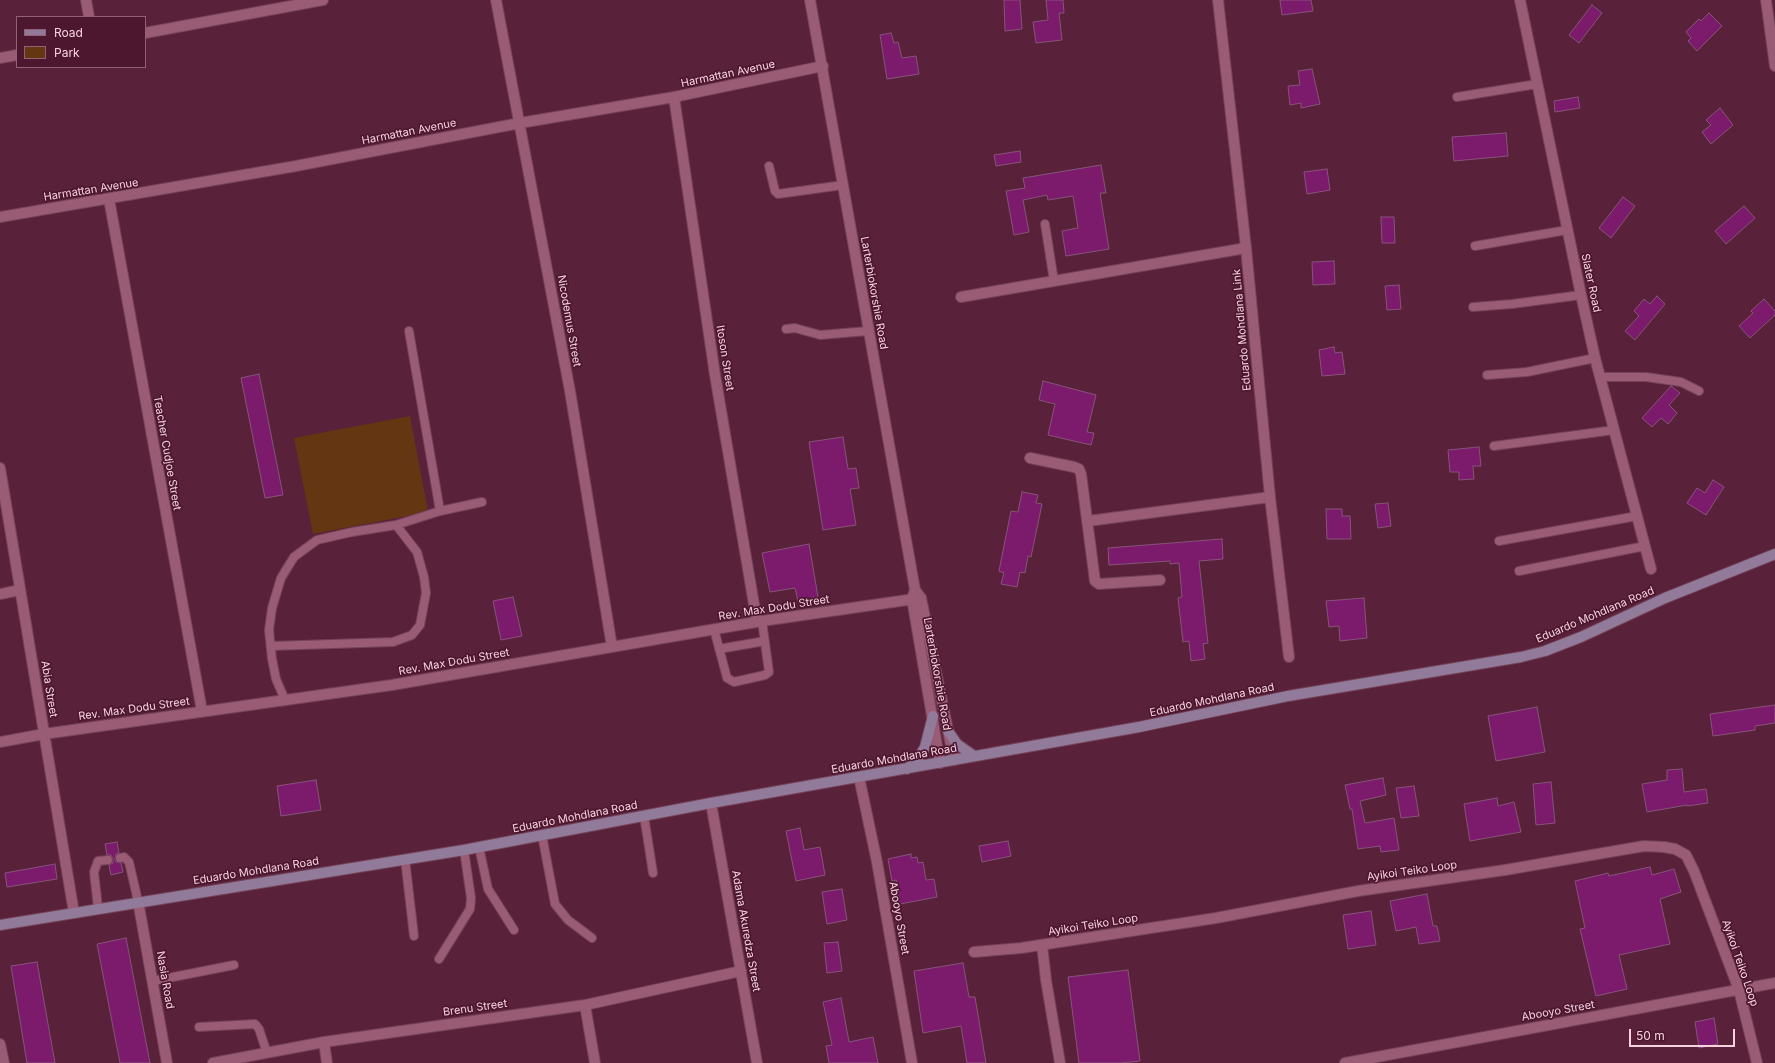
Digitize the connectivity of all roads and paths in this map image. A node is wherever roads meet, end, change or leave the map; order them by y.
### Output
1 (86, 0) edge
2 (323, 0) edge
3 (496, 0) edge
4 (810, 0) edge
5 (1218, 0) edge
6 (1520, 0) edge
7 (1766, 0) edge
8 (89, 16) edge
9 (146, 32) edge
10 (16, 55) edge
11 (0, 58) edge
12 (823, 66) junction
13 (1775, 66) edge
14 (1537, 84) junction
15 (674, 97) junction
16 (1457, 97) dead end
17 (520, 123) junction
18 (769, 166) dead end
19 (843, 185) junction
20 (109, 199) junction
21 (0, 217) edge
22 (1045, 224) dead end
23 (1567, 230) junction
24 (1475, 246) dead end
25 (1246, 248) junction
26 (1054, 281) junction
27 (1581, 295) junction
28 (961, 297) dead end
29 (1473, 307) dead end
30 (786, 329) dead end
31 (409, 331) dead end
32 (868, 331) junction
33 (1595, 358) junction
34 (1487, 375) dead end
35 (1600, 377) junction
36 (1699, 391) dead end
37 (1614, 430) junction
38 (1494, 446) dead end
39 (1030, 458) dead end
40 (0, 468) edge
41 (1270, 497) junction
42 (482, 502) dead end
43 (440, 511) junction
44 (1637, 516) junction
45 (1088, 521) junction
46 (396, 526) junction
47 (1499, 541) dead end
48 (1645, 546) junction
49 (1775, 555) edge
50 (1651, 569) dead end
51 (1519, 571) dead end
52 (1160, 580) dead end
53 (20, 590) junction
54 (0, 594) edge
55 (916, 596) junction
56 (759, 622) junction
57 (714, 629) junction
58 (765, 641) junction
59 (271, 646) junction
60 (612, 647) junction
61 (720, 650) junction
62 (1289, 657) dead end
63 (285, 700) junction
64 (202, 711) junction
65 (933, 716) junction
66 (948, 730) junction
67 (44, 734) junction
68 (0, 742) edge
69 (974, 756) junction
70 (954, 760) junction
71 (940, 763) junction
72 (907, 769) junction
73 (859, 777) junction
74 (711, 803) junction
75 (644, 816) junction
76 (542, 835) junction
77 (479, 847) junction
78 (464, 850) junction
79 (120, 858) dead end
80 (405, 859) junction
81 (108, 860) dead end
82 (653, 873) dead end
83 (138, 901) junction
84 (98, 908) junction
85 (74, 913) junction
86 (0, 925) edge
87 (514, 930) dead end
88 (414, 936) dead end
89 (592, 938) dead end
90 (1042, 945) junction
91 (974, 952) dead end
92 (439, 959) dead end
93 (234, 965) dead end
94 (741, 971) junction
95 (153, 982) junction
96 (1775, 983) edge
97 (1739, 990) junction
98 (585, 1005) junction
99 (200, 1027) dead end
100 (324, 1042) junction
101 (0, 1044) edge
102 (267, 1053) junction
103 (4, 1063) edge
104 (167, 1063) edge
105 (213, 1063) edge
106 (327, 1063) edge
107 (595, 1063) edge
108 (756, 1063) edge
109 (912, 1063) edge
110 (1060, 1063) edge
111 (1345, 1063) edge
112 (1757, 1063) edge

1 - 8 street
2 - 9 street
3 - 17 street, Nicodemus Street
4 - 12 street, Larterbiokorshie Road
5 - 25 street, Eduardo Mohdlana Link
6 - 14 street, Slater Road
7 - 13 street
10 - 11 street
12 - 15 street, Harmattan Avenue
12 - 19 street, Larterbiokorshie Road
14 - 16 lane
14 - 23 street, Slater Road
15 - 17 street, Harmattan Avenue
15 - 56 street, Itoson Street
17 - 20 street, Harmattan Avenue
17 - 60 street, Nicodemus Street
18 - 19 lane
19 - 32 street, Larterbiokorshie Road
20 - 21 street, Harmattan Avenue
20 - 64 street, Teacher Cudjoe Street
22 - 26 lane
23 - 24 lane
23 - 27 street, Slater Road
25 - 26 street
25 - 41 street, Eduardo Mohdlana Link
26 - 28 street
27 - 29 lane
27 - 33 street, Slater Road
30 - 32 lane
31 - 43 lane
32 - 55 street, Larterbiokorshie Road
33 - 34 lane
33 - 35 street, Slater Road
35 - 36 lane
35 - 37 street, Slater Road
37 - 38 lane
37 - 44 street, Slater Road
39 - 45 street
40 - 53 street, Abia Street
41 - 45 street
41 - 62 street, Eduardo Mohdlana Link
42 - 43 lane
43 - 46 lane
44 - 47 lane
44 - 48 street, Slater Road
45 - 52 street
46 - 59 lane
46 - 59 lane
48 - 50 street, Slater Road
48 - 51 lane
49 - 69 main road, Eduardo Mohdlana Road
53 - 54 street
53 - 67 street, Abia Street
55 - 56 street, Rev. Max Dodu Street
55 - 65 street, Larterbiokorshie Road
55 - 66 street, Larterbiokorshie Road
56 - 57 street, Rev. Max Dodu Street
56 - 58 lane
57 - 60 street, Rev. Max Dodu Street
57 - 61 lane
58 - 61 lane
58 - 61 lane
59 - 63 lane
60 - 63 street, Rev. Max Dodu Street
63 - 64 street, Rev. Max Dodu Street
64 - 67 street, Rev. Max Dodu Street
65 - 71 street, Larterbiokorshie Road
65 - 72 main road
66 - 69 main road
66 - 70 street, Larterbiokorshie Road
67 - 68 street, Rev. Max Dodu Street
67 - 85 street, Abia Street
69 - 70 main road, Eduardo Mohdlana Road
70 - 71 main road, Eduardo Mohdlana Road
71 - 72 main road, Eduardo Mohdlana Road
72 - 73 main road, Eduardo Mohdlana Road
73 - 74 main road, Eduardo Mohdlana Road
73 - 109 street, Abooyo Street
74 - 75 main road, Eduardo Mohdlana Road
74 - 94 street, Adama Akuredza Street
75 - 76 main road, Eduardo Mohdlana Road
75 - 82 lane
76 - 77 main road, Eduardo Mohdlana Road
76 - 89 lane
77 - 78 main road, Eduardo Mohdlana Road
77 - 87 lane
78 - 80 main road, Eduardo Mohdlana Road
78 - 92 lane
79 - 83 lane
80 - 83 main road, Eduardo Mohdlana Road
80 - 88 lane
81 - 84 lane
83 - 84 main road, Eduardo Mohdlana Road
83 - 95 street, Nasia Road
84 - 85 main road, Eduardo Mohdlana Road
85 - 86 main road, Eduardo Mohdlana Road
90 - 91 street
90 - 97 street, Ayikoi Teiko Loop
90 - 110 street, Ayikoi Teiko Loop
93 - 95 lane
94 - 98 street, Brenu Street
94 - 108 street, Adama Akuredza Street
95 - 104 street, Nasia Road
96 - 97 street, Abooyo Street
97 - 111 street, Abooyo Street
97 - 112 street, Ayikoi Teiko Loop
98 - 100 street, Brenu Street
98 - 107 street
99 - 102 lane
100 - 102 street, Brenu Street
100 - 106 street
101 - 103 street
102 - 105 street, Brenu Street

